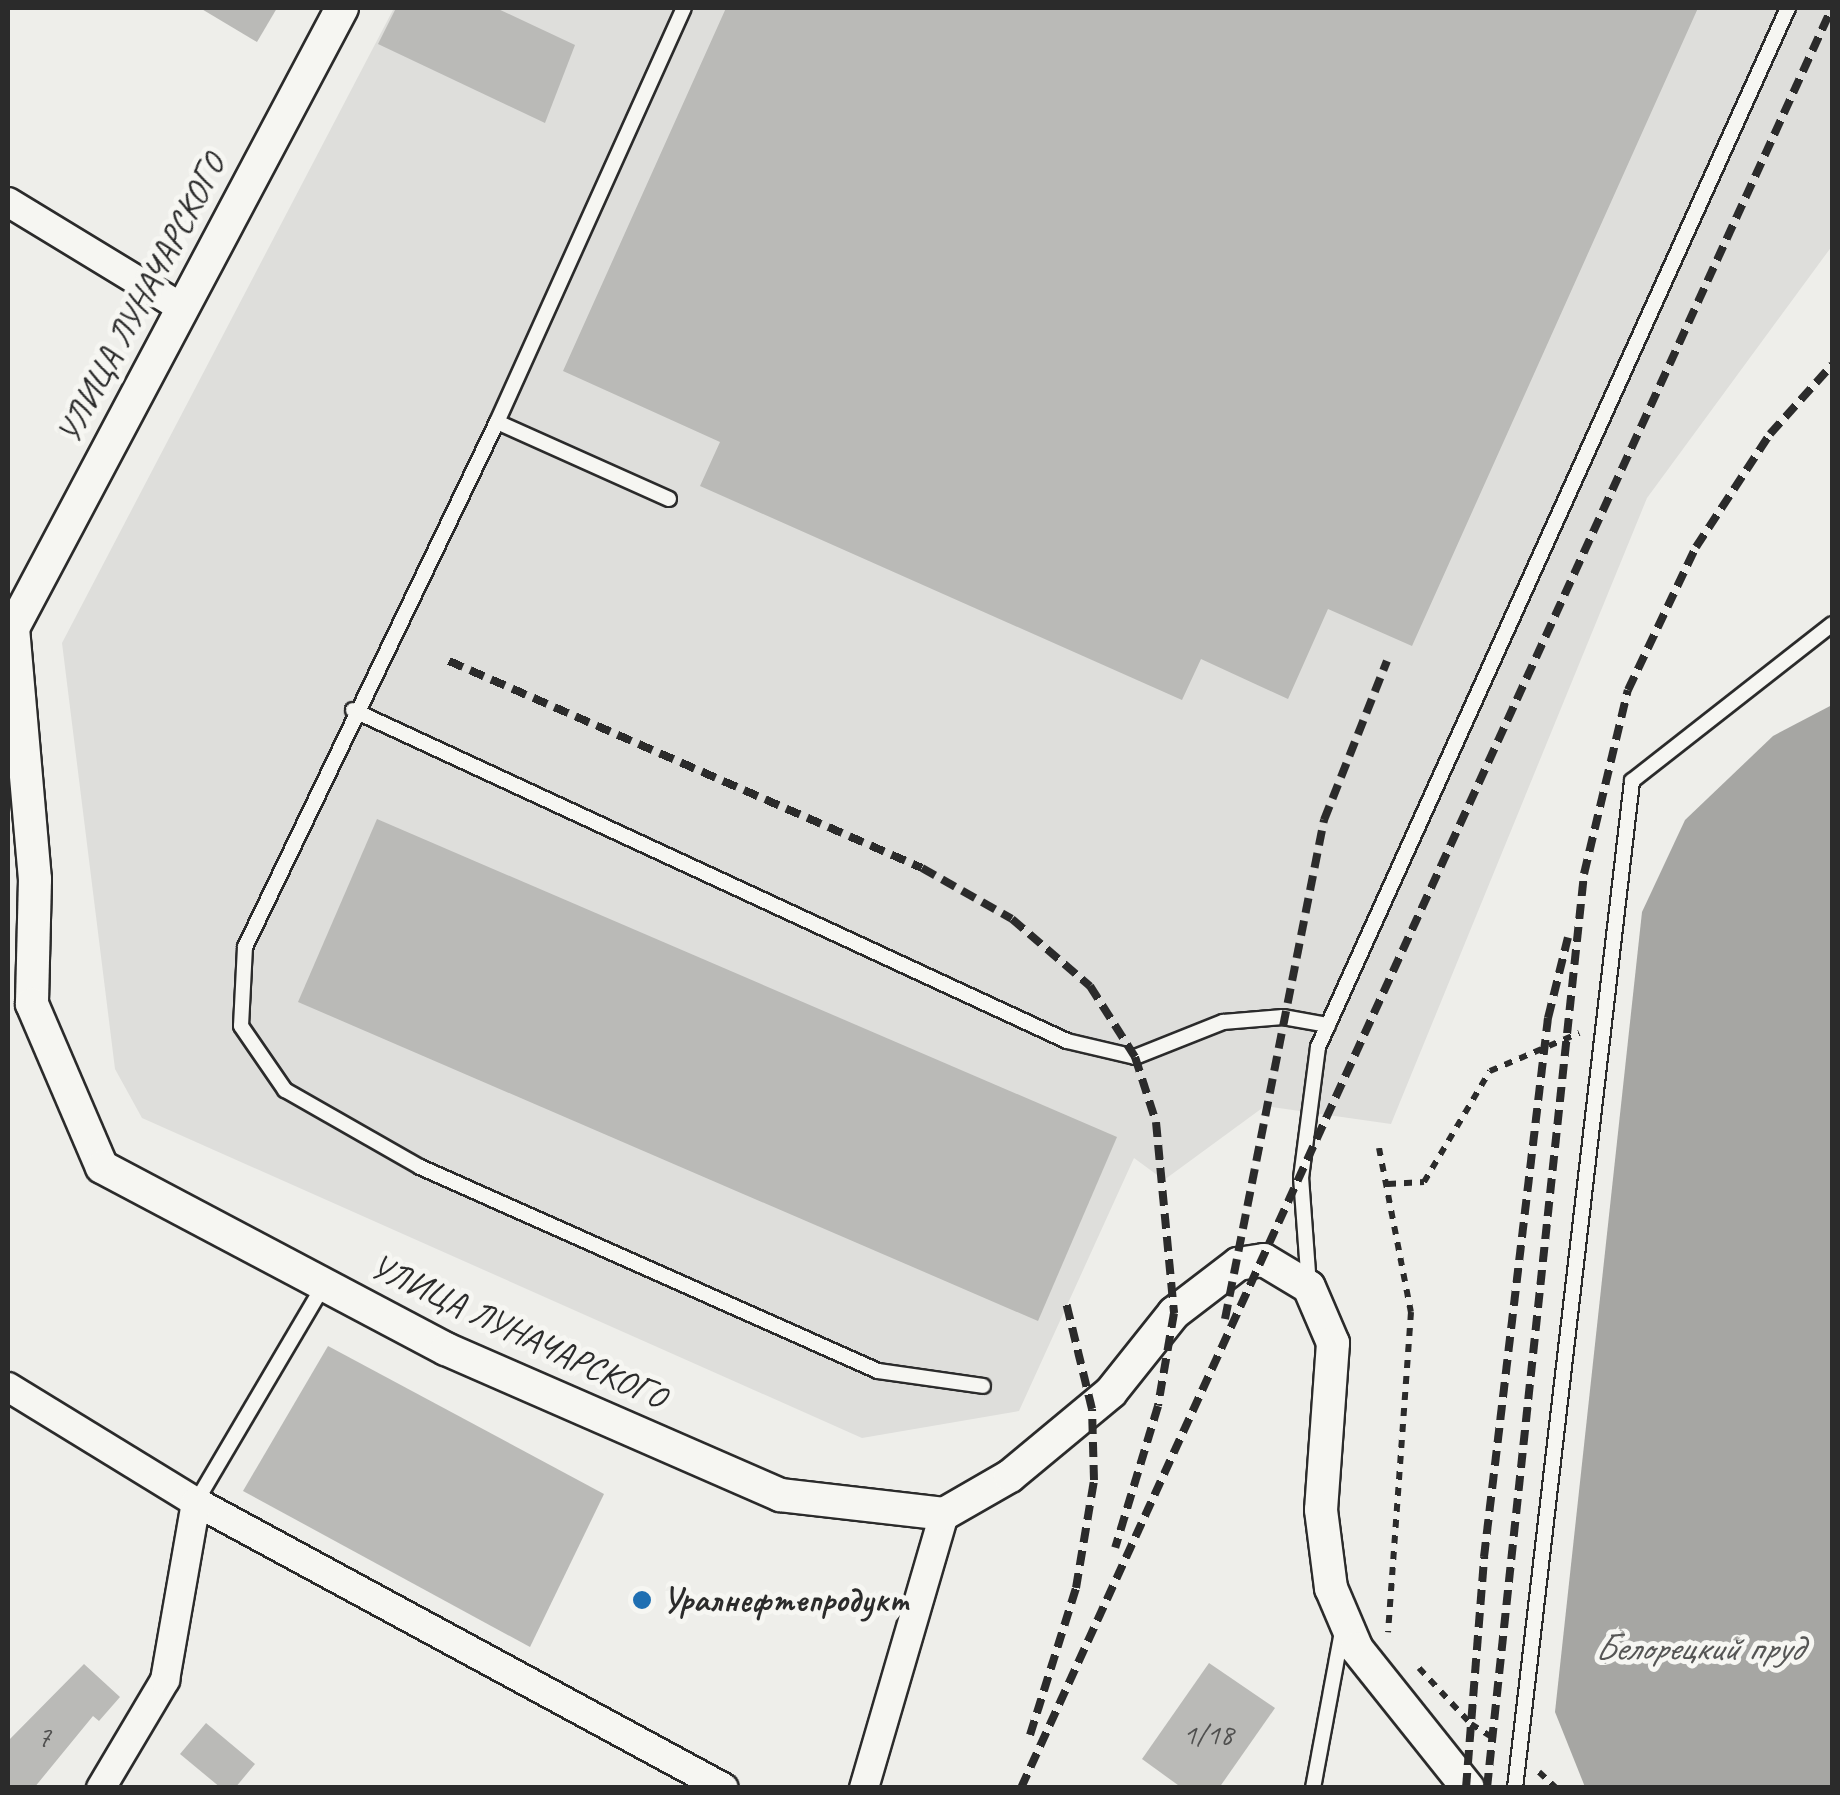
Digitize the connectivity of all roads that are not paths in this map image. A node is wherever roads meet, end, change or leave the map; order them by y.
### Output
1 (342, 8) edge
2 (684, 8) edge
3 (1788, 8) edge
4 (8, 202) edge
5 (181, 308) junction
6 (497, 422) junction
7 (669, 499) dead end
8 (1832, 624) edge
9 (10, 632) edge
10 (353, 710) junction
11 (1328, 1025) junction
12 (324, 1285) junction
13 (1308, 1287) junction
14 (983, 1386) dead end
15 (8, 1387) edge
16 (196, 1502) junction
17 (944, 1514) junction
18 (1344, 1620) junction
19 (101, 1788) edge
20 (724, 1788) edge
21 (864, 1788) edge
22 (1312, 1788) edge
23 (1468, 1788) edge
24 (1515, 1788) edge

1 - 5 street, УЛИЦА ЛУНАЧАРСКОГО
2 - 6 lane
3 - 11 lane
4 - 5 street
5 - 9 street, УЛИЦА ЛУНАЧАРСКОГО
6 - 7 lane
6 - 10 lane
8 - 24 lane
9 - 12 street, УЛИЦА ЛУНАЧАРСКОГО
10 - 11 lane
10 - 14 lane
11 - 13 lane
12 - 16 lane
12 - 17 street, УЛИЦА ЛУНАЧАРСКОГО
13 - 17 street
13 - 18 street
15 - 16 street
16 - 19 street
16 - 20 street
17 - 21 street
18 - 22 lane
18 - 23 street

